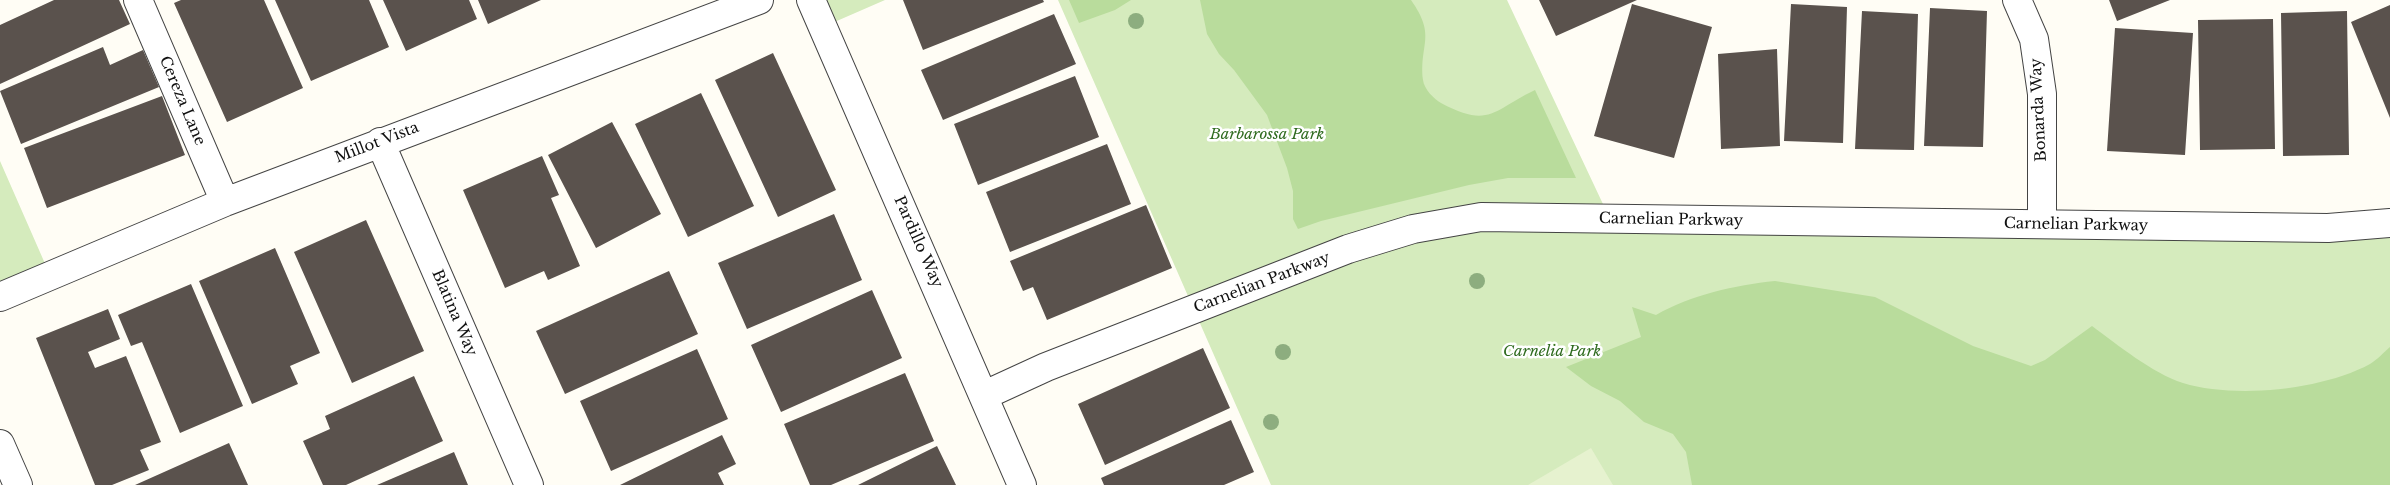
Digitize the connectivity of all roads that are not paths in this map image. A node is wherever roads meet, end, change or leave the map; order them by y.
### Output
1 (138, 0) edge
2 (759, 0) edge
3 (811, 0) edge
4 (2016, 0) edge
5 (380, 142) junction
6 (225, 202) junction
7 (2390, 223) edge
8 (2042, 224) junction
9 (0, 297) edge
10 (985, 394) junction
11 (0, 444) edge
12 (18, 485) edge
13 (529, 485) edge
14 (1022, 485) edge

1 - 6 street, Cereza Lane
2 - 5 street, Millot Vista
3 - 10 street, Pardillo Way
4 - 8 street, Bonarda Way
5 - 6 street, Millot Vista
5 - 13 street, Blatina Way
6 - 9 street, Millot Vista
7 - 8 street, Carnelian Parkway
8 - 10 street, Carnelian Parkway
10 - 14 street, Pardillo Way
11 - 12 street

